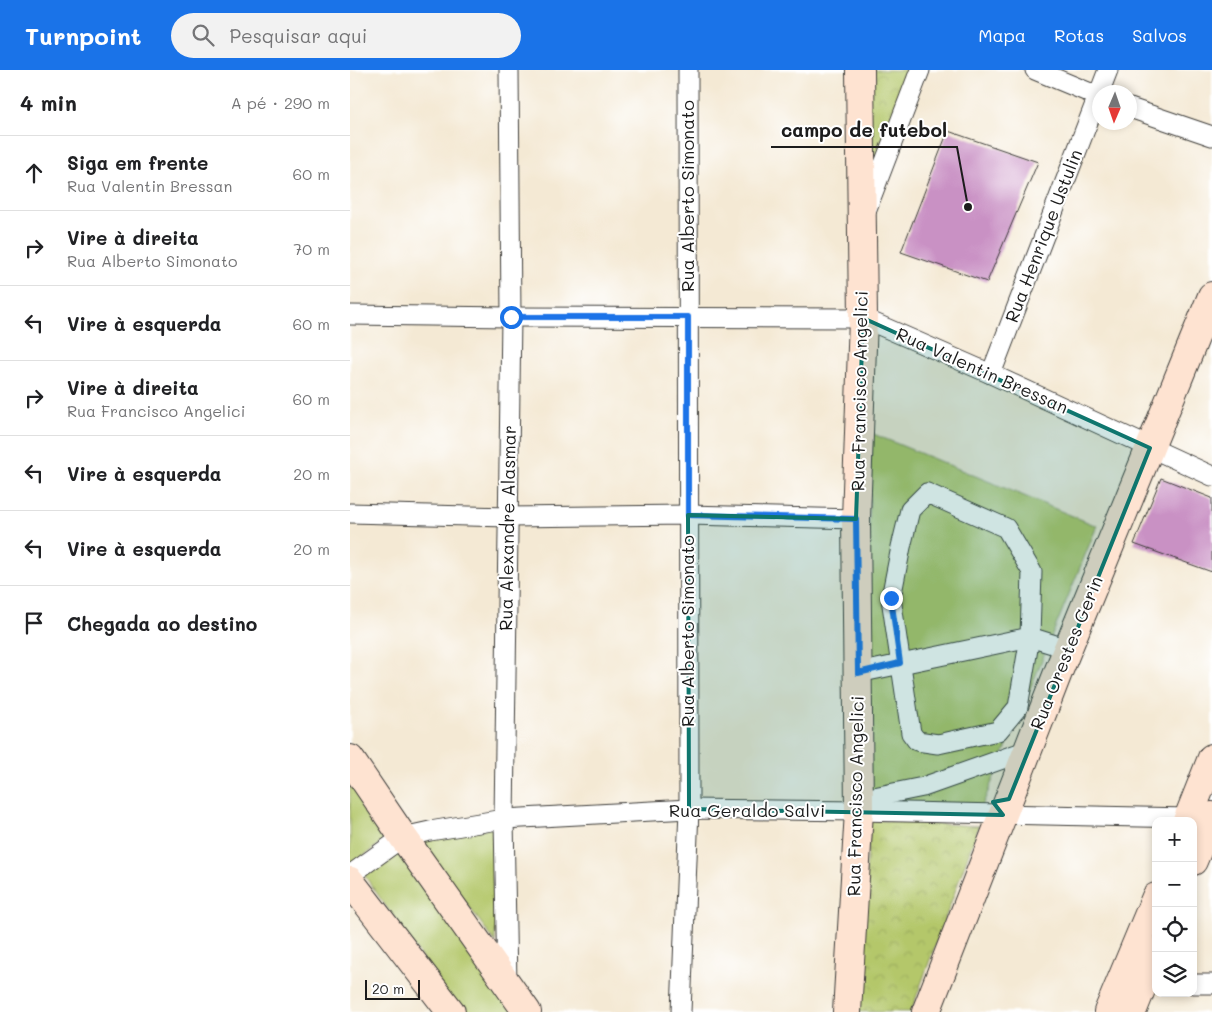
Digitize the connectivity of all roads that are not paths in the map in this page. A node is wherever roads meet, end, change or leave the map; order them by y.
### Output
1 (509, 70) edge
2 (688, 70) edge
3 (860, 70) edge
4 (920, 70) edge
5 (1035, 70) edge
6 (1108, 70) edge
7 (1102, 85) edge
8 (1092, 94) edge
9 (1137, 110) edge
10 (1092, 113) edge
11 (1212, 136) edge
12 (861, 223) junction
13 (1212, 296) edge
14 (350, 315) edge
15 (511, 317) junction
16 (688, 317) junction
17 (863, 318) junction
18 (991, 374) junction
19 (1150, 448) junction
20 (1212, 476) edge
21 (350, 513) edge
22 (688, 515) junction
23 (508, 517) junction
24 (856, 519) junction
25 (1030, 637) junction
26 (1068, 649) junction
27 (900, 663) junction
28 (858, 673) junction
29 (1028, 750) junction
30 (1212, 758) edge
31 (350, 759) edge
32 (859, 805) junction
33 (1002, 805) junction
34 (688, 809) junction
35 (504, 819) junction
36 (1199, 820) edge
37 (1197, 834) edge
38 (403, 837) junction
39 (350, 875) edge
40 (350, 881) edge
41 (1152, 907) edge
42 (1152, 970) edge
43 (1149, 983) edge
44 (1197, 984) edge
45 (1212, 984) edge
46 (507, 986) junction
47 (451, 1012) edge
48 (527, 1012) edge
49 (681, 1012) edge
50 (847, 1012) edge
51 (926, 1012) edge
52 (1108, 1012) edge
53 (1132, 1012) edge

1 - 15 street, Rua Alexandre Alasmar
2 - 16 street, Rua Alberto Simonato
3 - 12 street, Rua Francisco Angelici
4 - 12 street
5 - 8 street
6 - 7 street, Rua Henrique Ustulin
9 - 11 street
10 - 18 street, Rua Henrique Ustulin
12 - 17 street, Rua Francisco Angelici
13 - 19 street, Rua Orestes Gerin
14 - 15 street, Rua Valentin Bressan
15 - 16 street, Rua Valentin Bressan
15 - 23 street, Rua Alexandre Alasmar
16 - 17 street, Rua Valentin Bressan
16 - 22 street, Rua Alberto Simonato
17 - 18 street, Rua Valentin Bressan
17 - 24 street, Rua Francisco Angelici
18 - 19 street, Rua Valentin Bressan
19 - 20 street, Rua Valentin Bressan
19 - 26 street, Rua Orestes Gerin
21 - 23 street
22 - 23 street
22 - 24 street
22 - 34 street, Rua Alberto Simonato
23 - 35 street, Rua Alexandre Alasmar
24 - 28 street, Rua Francisco Angelici
25 - 26 street
25 - 27 street
25 - 27 street
25 - 27 street
26 - 29 street, Rua Orestes Gerin
27 - 28 street
28 - 32 street, Rua Francisco Angelici
29 - 32 street
29 - 33 street, Rua Orestes Gerin
30 - 36 street
31 - 38 street
32 - 33 street
32 - 34 street, Rua Geraldo Salvi
32 - 50 street, Rua Francisco Angelici
33 - 36 street
33 - 51 street, Rua Orestes Gerin
34 - 35 street, Rua Geraldo Salvi
34 - 49 street, Rua Alberto Simonato
35 - 38 street, Rua Geraldo Salvi
35 - 46 street, Rua Alexandre Alasmar
36 - 37 street
38 - 39 street, Rua Geraldo Salvi
38 - 46 street
40 - 47 street
41 - 52 street
42 - 43 street
43 - 53 street
44 - 45 street
46 - 48 street

